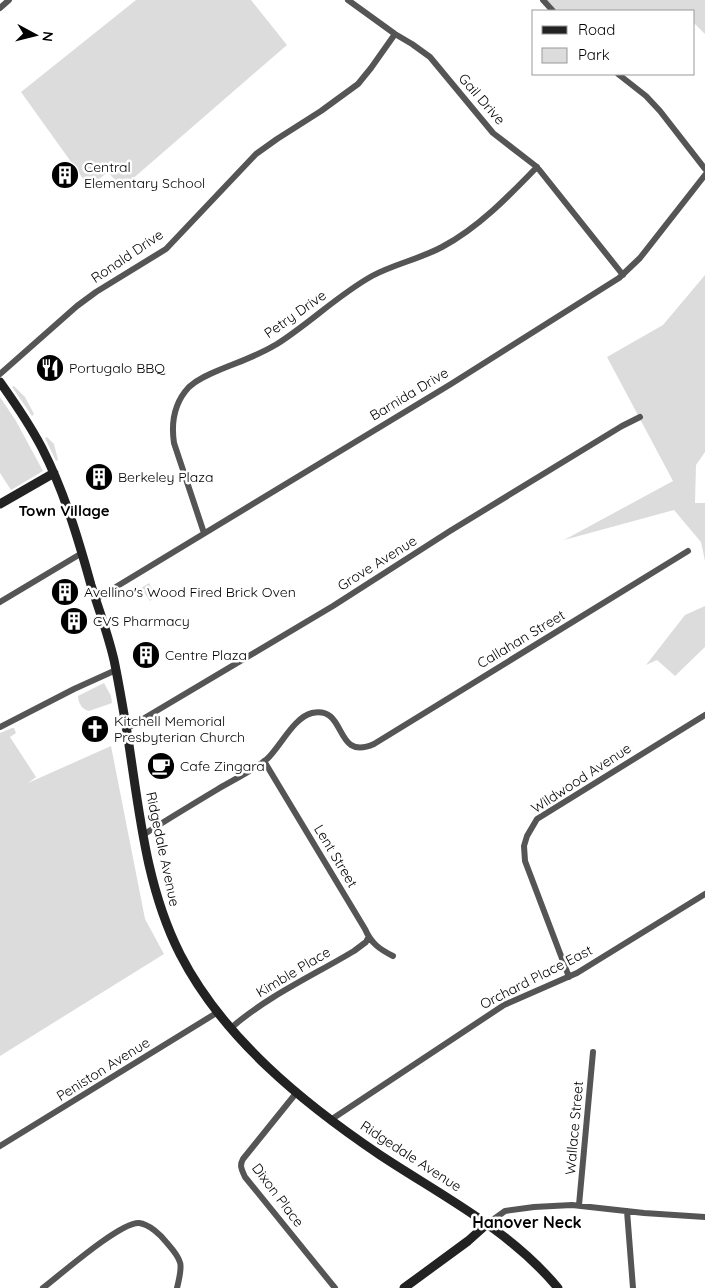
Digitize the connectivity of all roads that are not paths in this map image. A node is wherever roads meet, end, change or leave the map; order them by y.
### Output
1 (9, 0) edge
2 (348, 0) edge
3 (543, 0) edge
4 (0, 8) edge
5 (552, 10) edge
6 (395, 34) junction
7 (619, 75) edge
8 (538, 167) junction
9 (705, 168) edge
10 (705, 175) edge
11 (623, 275) junction
12 (0, 374) edge
13 (0, 382) edge
14 (640, 417) dead end
15 (54, 473) junction
16 (0, 504) edge
17 (204, 533) junction
18 (688, 551) dead end
19 (82, 553) junction
20 (96, 599) junction
21 (0, 602) edge
22 (116, 670) junction
23 (705, 715) edge
24 (0, 727) edge
25 (126, 729) junction
26 (264, 761) junction
27 (143, 835) junction
28 (705, 894) edge
29 (368, 938) junction
30 (393, 956) dead end
31 (569, 977) junction
32 (218, 1012) junction
33 (231, 1028) junction
34 (593, 1052) dead end
35 (296, 1092) junction
36 (332, 1119) junction
37 (0, 1146) edge
38 (579, 1206) junction
39 (627, 1211) junction
40 (705, 1217) edge
41 (488, 1224) junction
42 (43, 1288) edge
43 (177, 1288) edge
44 (335, 1288) edge
45 (404, 1288) edge
46 (558, 1288) edge
47 (633, 1288) edge

1 - 4 street
2 - 6 street, Gail Drive
3 - 5 street
6 - 8 street, Gail Drive
6 - 12 street, Ronald Drive
7 - 9 street
8 - 11 street, Gail Drive
8 - 17 street, Petry Drive
10 - 11 street, Barnida Drive
11 - 17 street, Barnida Drive
13 - 15 main road, Ridgedale Avenue
14 - 25 street, Grove Avenue
15 - 16 main road
15 - 19 main road, Ridgedale Avenue
17 - 20 street, Barnida Drive
18 - 26 street, Callahan Street
19 - 20 main road, Ridgedale Avenue
19 - 21 street
20 - 22 main road, Ridgedale Avenue
22 - 24 street
22 - 25 main road, Ridgedale Avenue
23 - 31 street, Wildwood Avenue
25 - 27 main road, Ridgedale Avenue
26 - 27 street
26 - 29 street, Lent Street
27 - 32 main road, Ridgedale Avenue
28 - 31 street, Orchard Place East
29 - 30 street, Lent Street
29 - 33 street, Kimble Place
31 - 36 street, Orchard Place East
32 - 33 main road, Ridgedale Avenue
32 - 37 street, Peniston Avenue
33 - 35 main road, Ridgedale Avenue
34 - 38 street, Wallace Street
35 - 36 main road, Ridgedale Avenue
35 - 44 street, Dixon Place
36 - 41 main road, Ridgedale Avenue
38 - 39 street
38 - 41 street
39 - 40 street
39 - 47 street
41 - 45 main road
41 - 46 main road, Ridgedale Avenue
42 - 43 street

